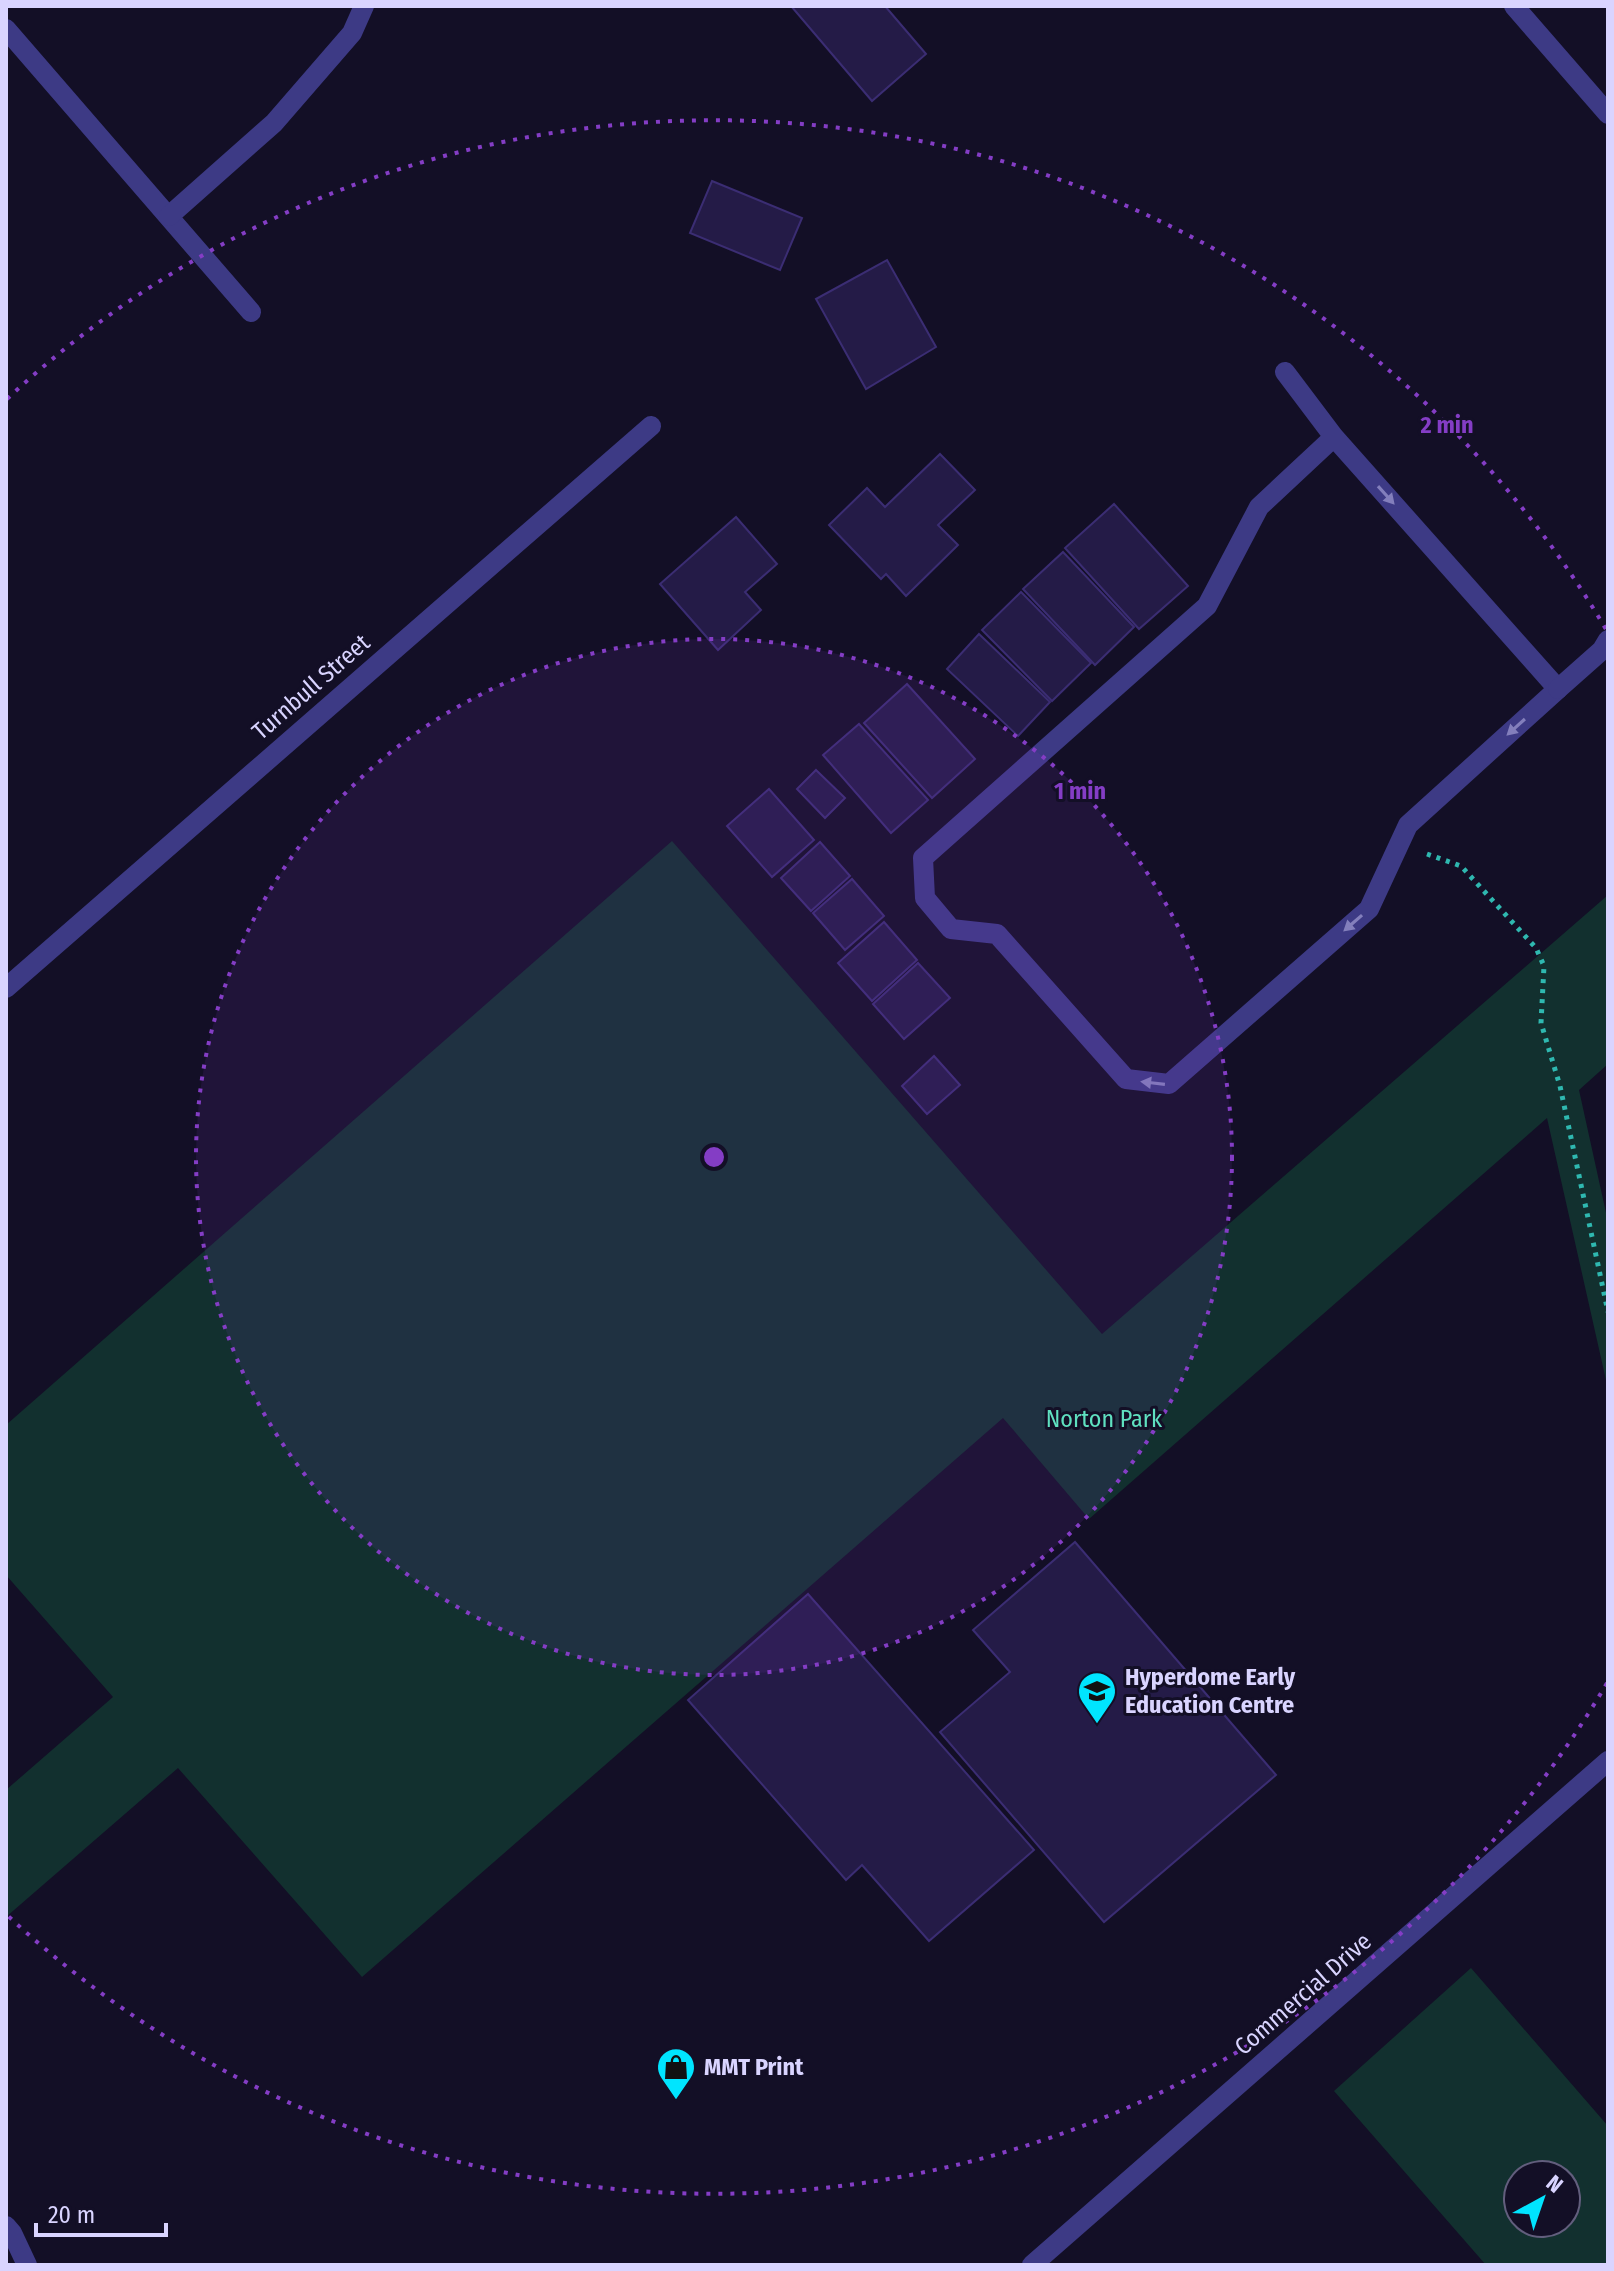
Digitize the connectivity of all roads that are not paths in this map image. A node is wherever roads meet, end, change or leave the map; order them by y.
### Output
1 (364, 6) edge
2 (1514, 6) edge
3 (6, 29) edge
4 (1608, 114) edge
5 (169, 216) junction
6 (251, 312) dead end
7 (1285, 372) dead end
8 (651, 426) dead end
9 (1334, 437) junction
10 (1608, 640) edge
11 (1558, 689) junction
12 (6, 988) edge
13 (1608, 1761) edge
14 (6, 2226) edge
15 (27, 2265) edge
16 (1032, 2265) edge

1 - 5 street
2 - 4 street
3 - 5 street
5 - 6 street
7 - 9 street
8 - 12 street, Turnbull Street
9 -> 11 street
11 -> 9 street
10 - 11 street
13 - 16 street, Commercial Drive
14 - 15 street

